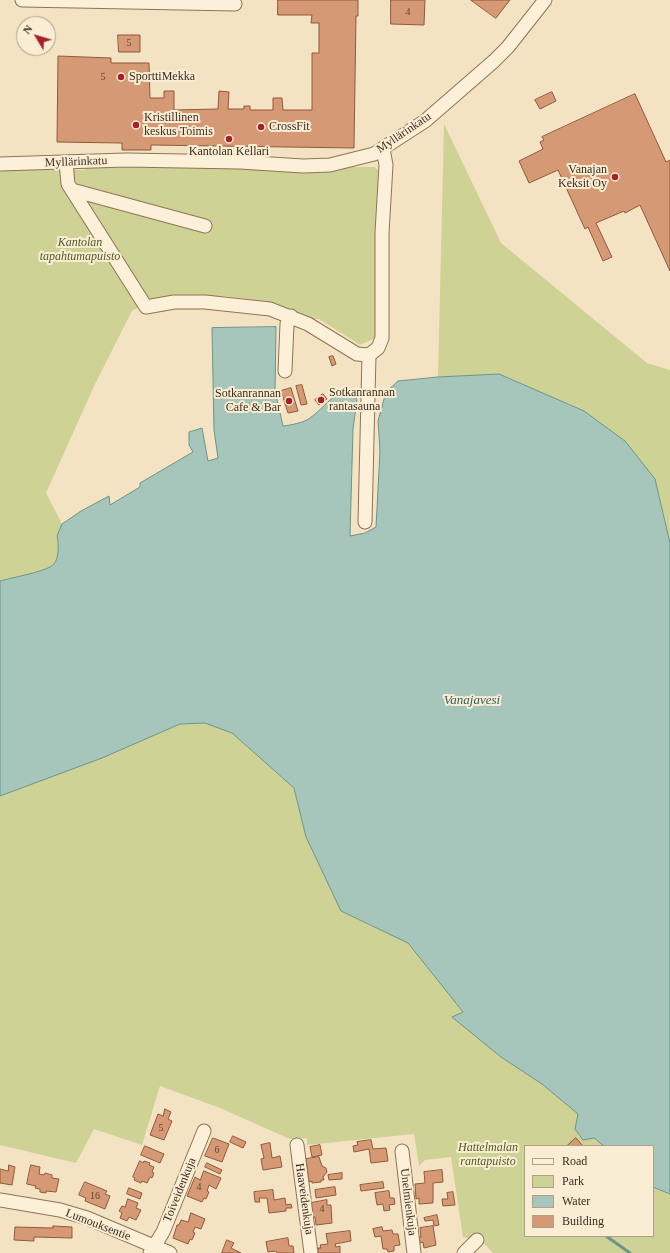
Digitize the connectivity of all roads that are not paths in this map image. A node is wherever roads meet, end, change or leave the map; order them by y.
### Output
1 (22, 0) edge
2 (546, 0) edge
3 (236, 4) dead end
4 (383, 149) junction
5 (66, 162) junction
6 (0, 164) edge
7 (72, 190) junction
8 (205, 226) dead end
9 (291, 316) junction
10 (369, 355) junction
11 (285, 371) dead end
12 (365, 522) dead end
13 (204, 1131) dead end
14 (297, 1145) dead end
15 (402, 1151) dead end
16 (0, 1200) edge
17 (477, 1240) dead end
18 (152, 1250) edge
19 (170, 1253) edge
20 (311, 1253) edge
21 (414, 1253) edge
22 (464, 1253) edge

1 - 3 street
2 - 4 street, Myllärinkatu
4 - 5 street, Myllärinkatu
4 - 10 street
5 - 6 street, Myllärinkatu
5 - 7 street
7 - 8 street
7 - 9 street
9 - 10 street
9 - 11 street
10 - 12 street
13 - 18 street, Toiveidenkuja
14 - 20 street, Haaveidenkuja
15 - 21 street, Unelmienkuja
16 - 18 street, Lumouksentie
17 - 22 street
18 - 19 street, Lumouksentie

